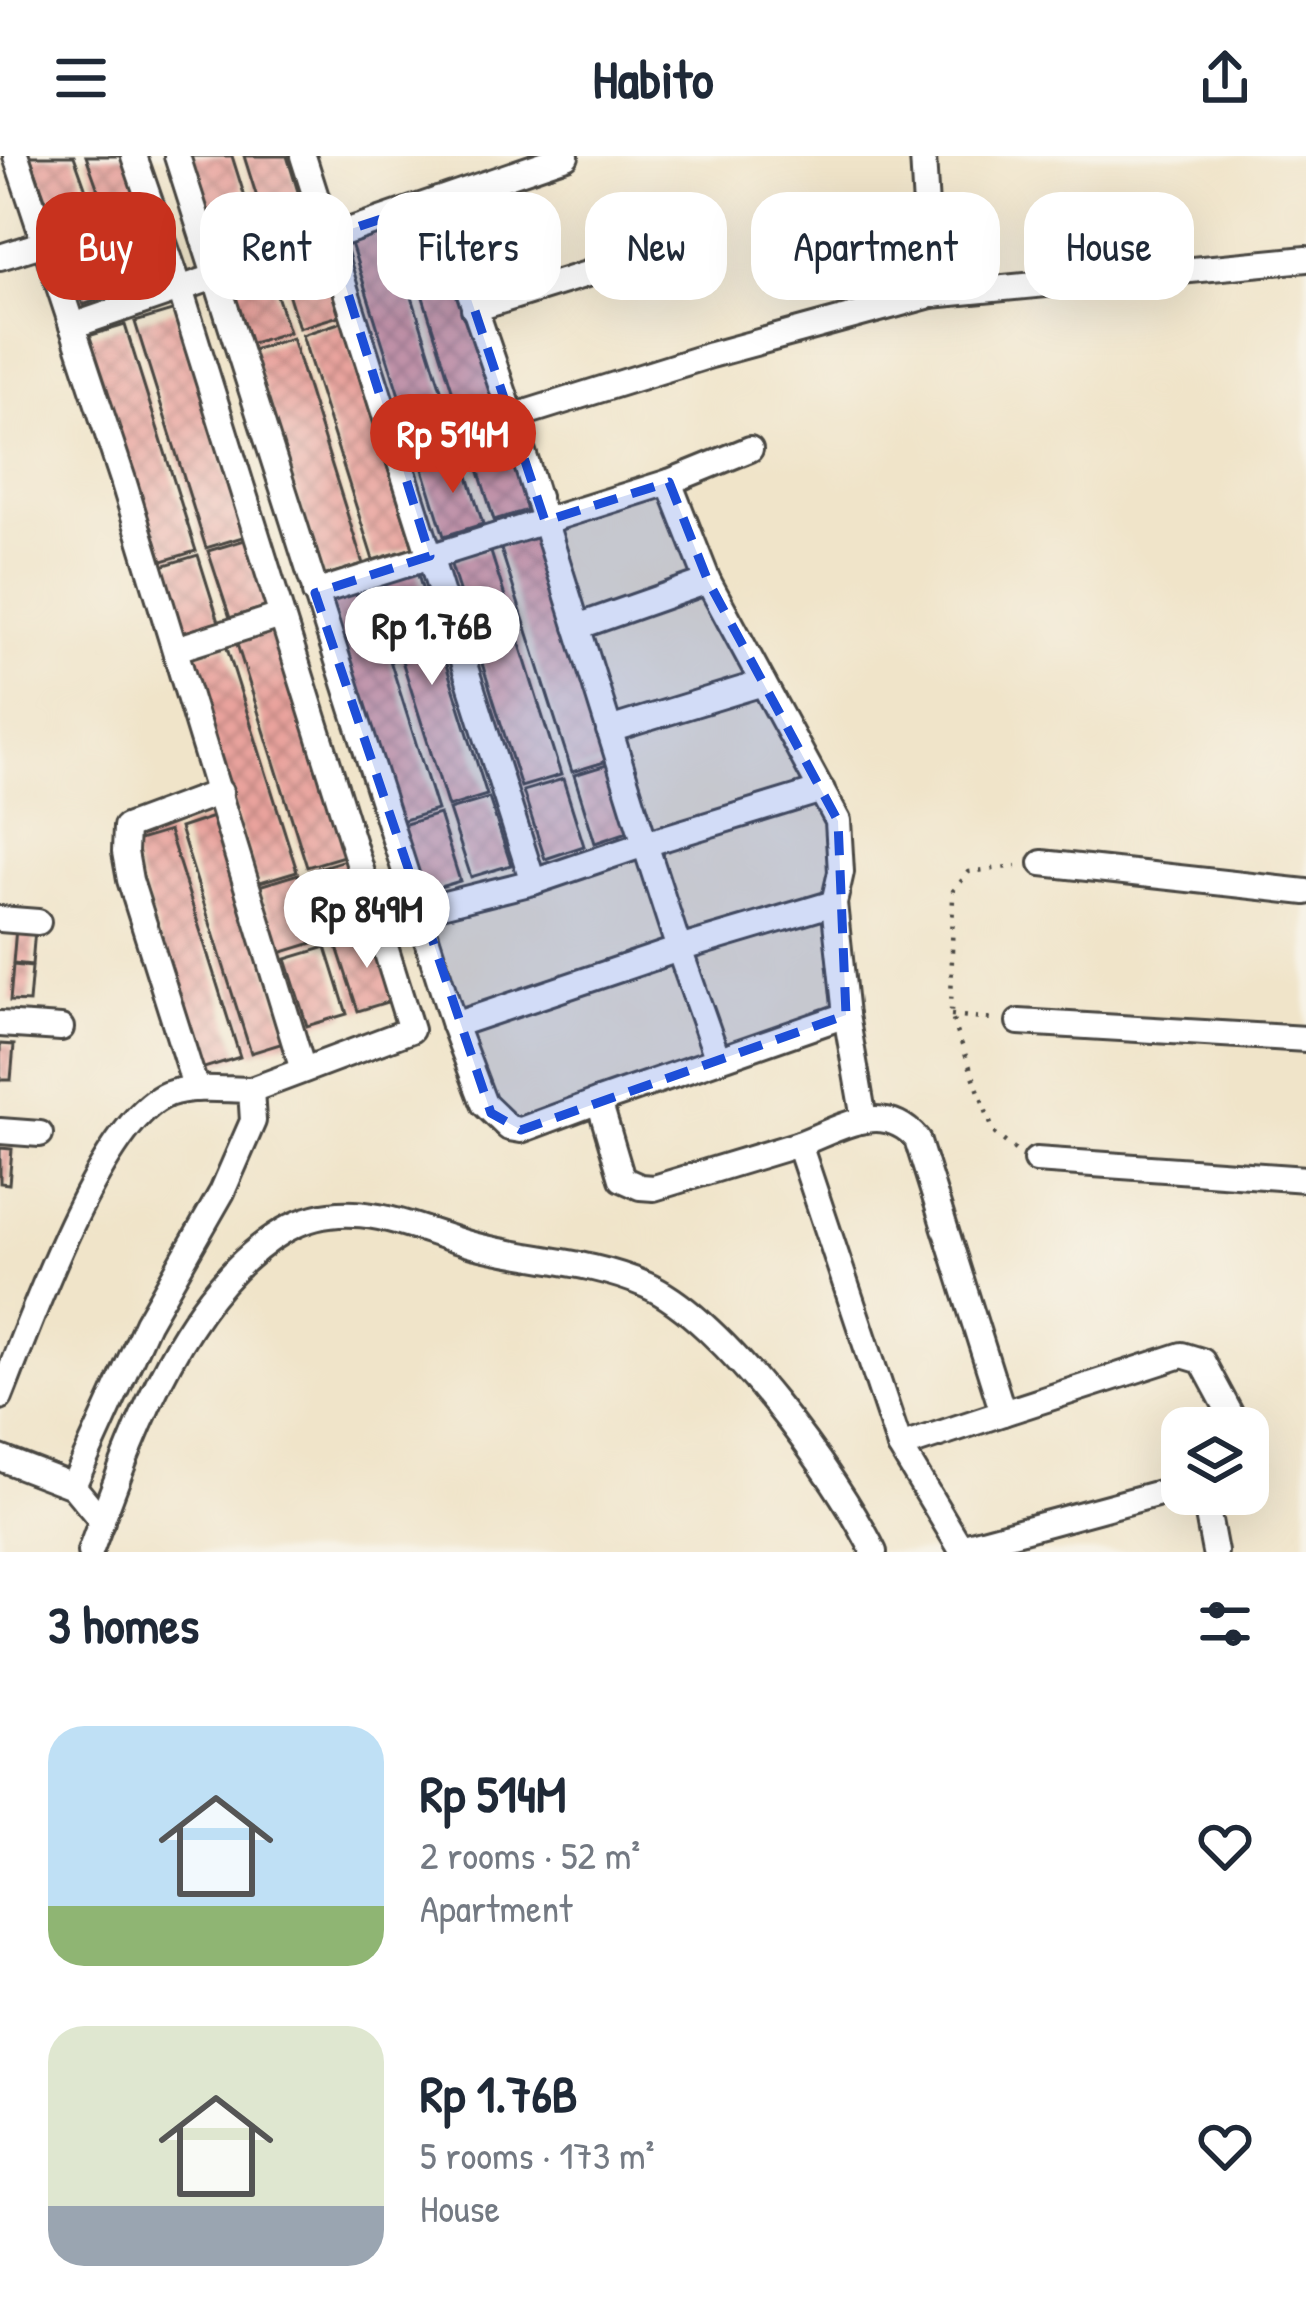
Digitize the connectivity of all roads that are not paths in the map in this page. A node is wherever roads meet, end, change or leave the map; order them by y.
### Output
1 (16, 156) edge
2 (134, 156) edge
3 (177, 156) edge
4 (303, 156) edge
5 (566, 156) edge
6 (923, 156) edge
7 (315, 192) edge
8 (461, 192) edge
9 (925, 192) edge
10 (36, 216) edge
11 (200, 233) edge
12 (36, 246) edge
13 (0, 257) edge
14 (1306, 259) edge
15 (585, 274) edge
16 (200, 281) edge
17 (1000, 288) edge
18 (181, 289) junction
19 (64, 300) edge
20 (221, 300) edge
21 (350, 300) edge
22 (470, 300) edge
23 (913, 300) edge
24 (473, 309) junction
25 (72, 326) junction
26 (512, 417) junction
27 (750, 449) dead end
28 (669, 482) junction
29 (544, 521) junction
30 (430, 556) junction
31 (708, 581) junction
32 (315, 593) junction
33 (280, 616) junction
34 (577, 627) junction
35 (176, 649) junction
36 (763, 682) junction
37 (609, 730) junction
38 (821, 790) junction
39 (220, 792) junction
40 (645, 844) junction
41 (1042, 863) road end
42 (533, 882) junction
43 (1306, 892) edge
44 (835, 903) junction
45 (417, 911) junction
46 (0, 920) edge
47 (38, 922) dead end
48 (679, 949) junction
49 (846, 1015) junction
50 (1018, 1022) road end
51 (0, 1024) edge
52 (454, 1024) junction
53 (61, 1028) dead end
54 (1306, 1039) edge
55 (717, 1057) junction
56 (303, 1070) junction
57 (196, 1089) junction
58 (250, 1090) junction
59 (599, 1101) junction
60 (864, 1119) junction
61 (0, 1131) edge
62 (40, 1134) dead end
63 (799, 1144) junction
64 (1036, 1160) dead end
65 (1306, 1179) edge
66 (0, 1397) edge
67 (1227, 1407) edge
68 (1003, 1413) junction
69 (900, 1447) junction
70 (0, 1458) edge
71 (73, 1486) junction
72 (1161, 1493) edge
73 (1208, 1515) edge
74 (102, 1521) junction
75 (962, 1549) edge
76 (90, 1552) edge
77 (874, 1552) edge
78 (1215, 1552) edge

1 - 10 street
2 - 18 street
3 - 11 street
4 - 7 street
5 - 8 street
6 - 9 street
12 - 13 street
14 - 17 street
15 - 24 street
16 - 18 street
18 - 25 street
18 - 33 street
19 - 25 street
20 - 32 street
21 - 30 street
22 - 24 street
23 - 26 street
24 - 26 street
25 - 35 street
26 - 29 street
27 - 28 street
28 - 29 street
28 - 31 street
29 - 30 street
29 - 34 street
30 - 32 street
30 - 42 street
31 - 34 street
31 - 36 street
32 - 45 street
33 - 35 street
33 - 56 street
34 - 37 street
35 - 39 street
36 - 37 street
36 - 38 street
37 - 40 street
38 - 40 street
38 - 44 street
39 - 56 street
39 - 57 street
40 - 42 street
40 - 48 street
41 - 43 street
42 - 45 street
44 - 48 street
44 - 49 street
45 - 52 street
46 - 47 street
48 - 52 street
48 - 55 street
49 - 55 street
49 - 60 street
50 - 54 street
51 - 53 street
52 - 59 street
55 - 59 street
56 - 58 street
57 - 58 street
57 - 66 street
58 - 71 street
59 - 63 street
60 - 63 street
60 - 68 street
61 - 62 street
63 - 69 street
64 - 65 street
67 - 68 street
68 - 69 street
69 - 75 street
70 - 71 street
71 - 74 street
72 - 75 street
73 - 78 street
74 - 76 street
74 - 77 street

